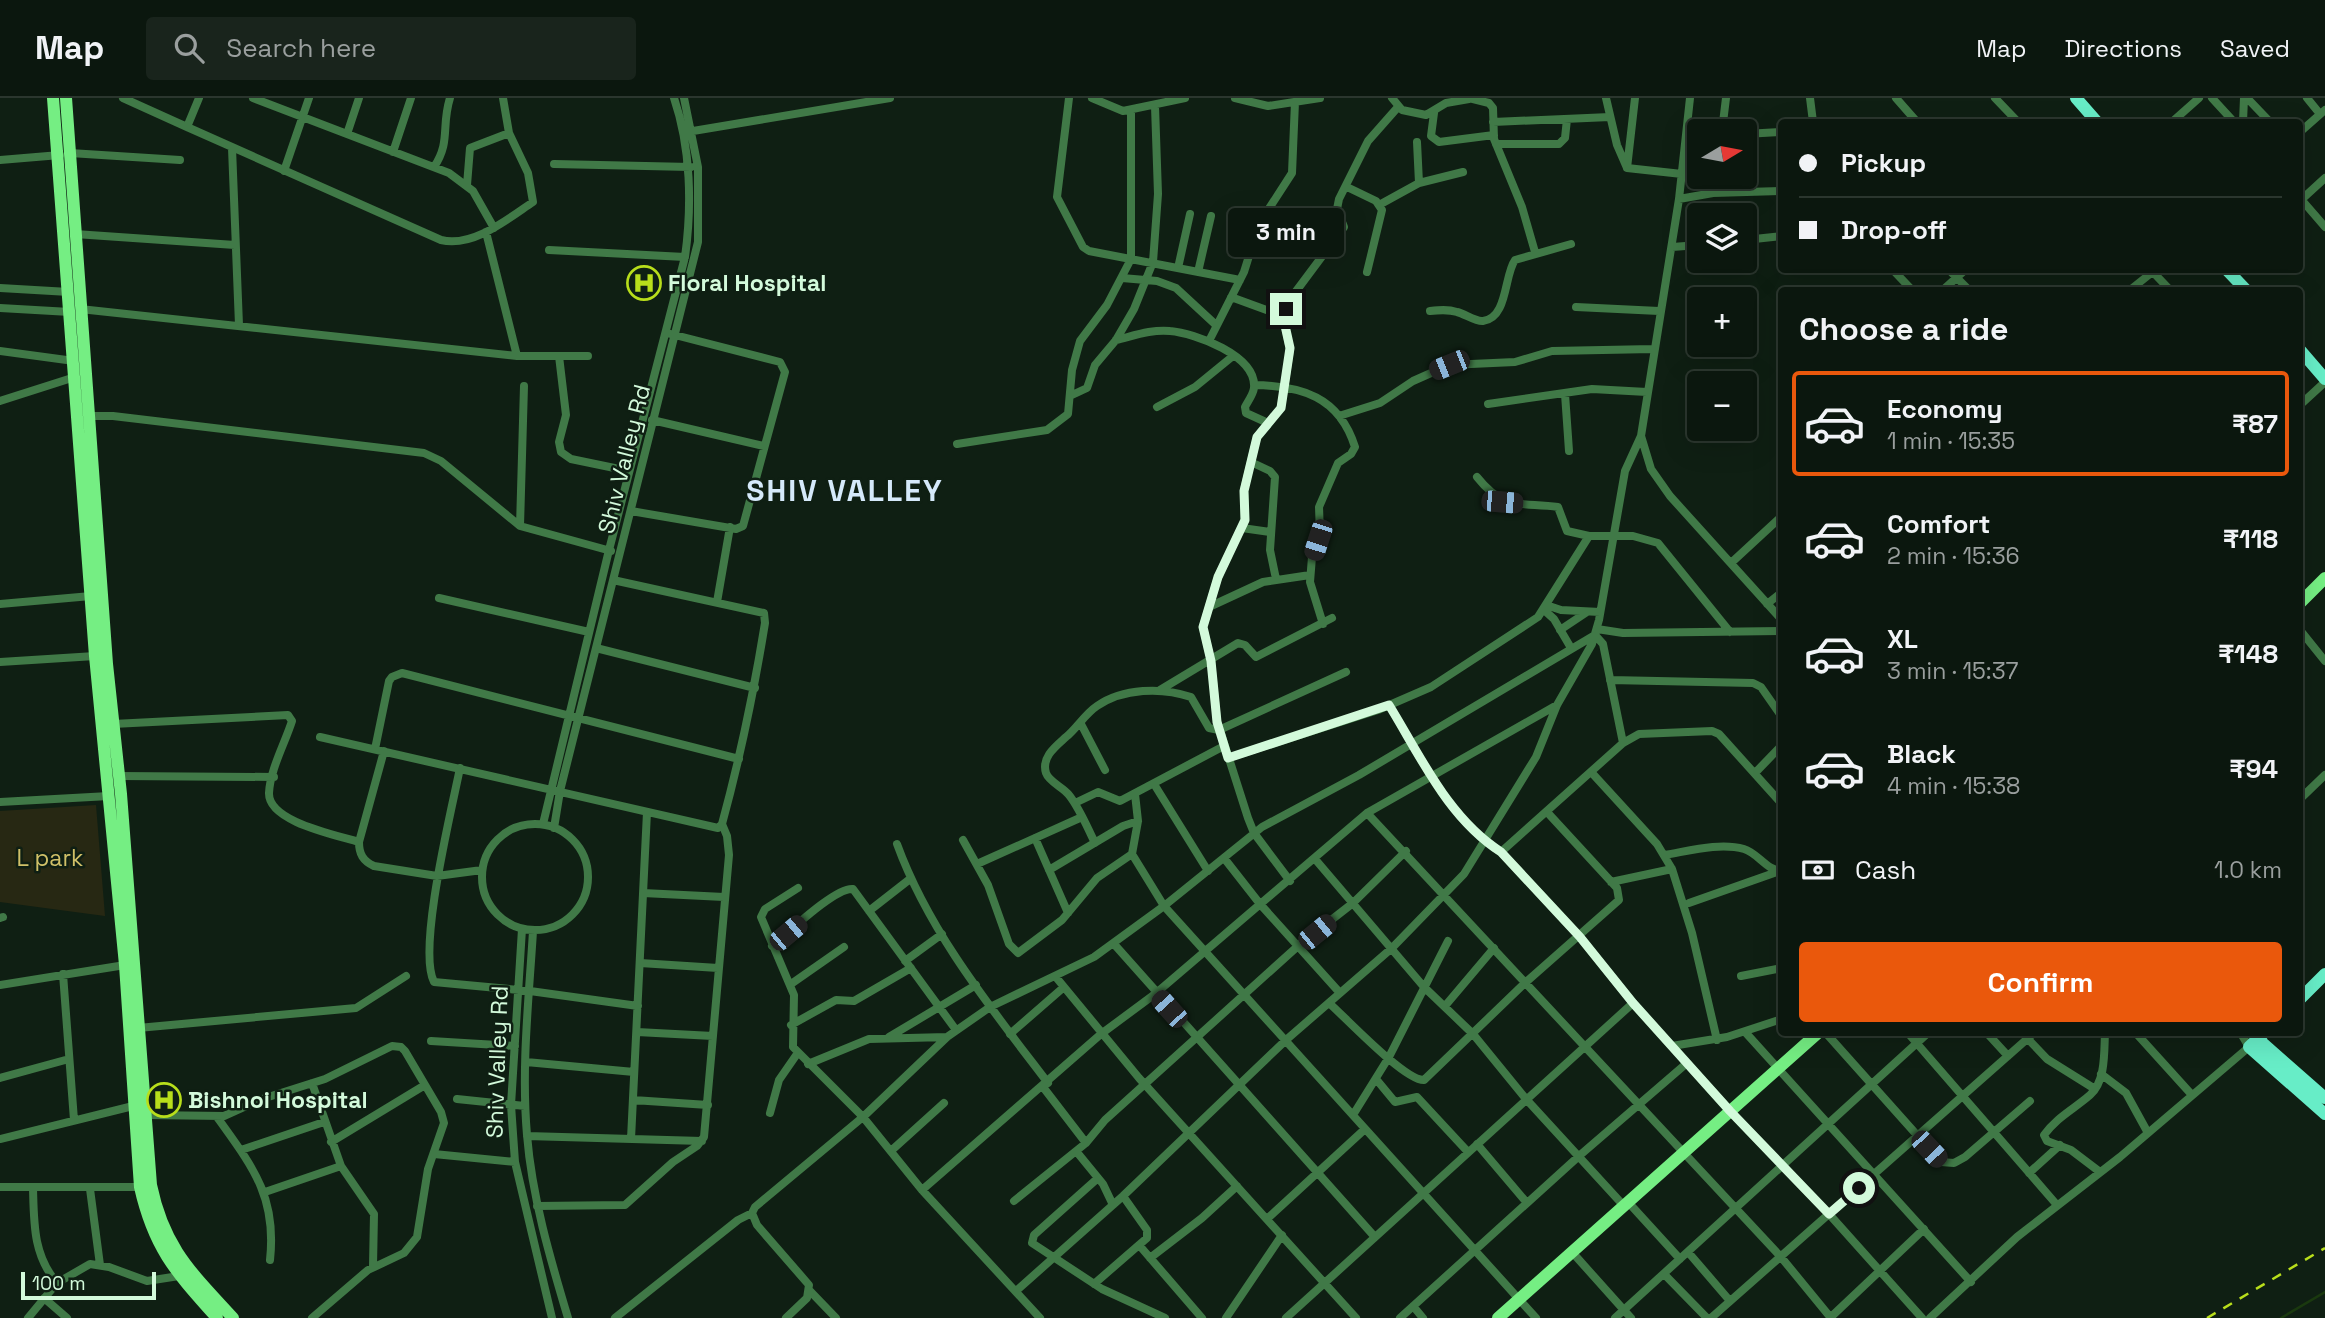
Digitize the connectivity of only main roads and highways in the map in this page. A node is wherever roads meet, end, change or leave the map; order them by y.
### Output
1 (2076, 98) edge
2 (2094, 119) edge
3 (2230, 273) edge
4 (2243, 287) edge
5 (2303, 354) edge
6 (2325, 381) edge
7 (2325, 974) edge
8 (2303, 996) edge
9 (2257, 1039) edge
10 (2295, 1080) junction
11 (2325, 1098) edge
12 (2325, 1114) edge

1 - 2 main road
3 - 4 main road
5 - 6 main road
7 - 8 main road
9 - 10 main road
10 - 11 main road
10 - 12 main road

